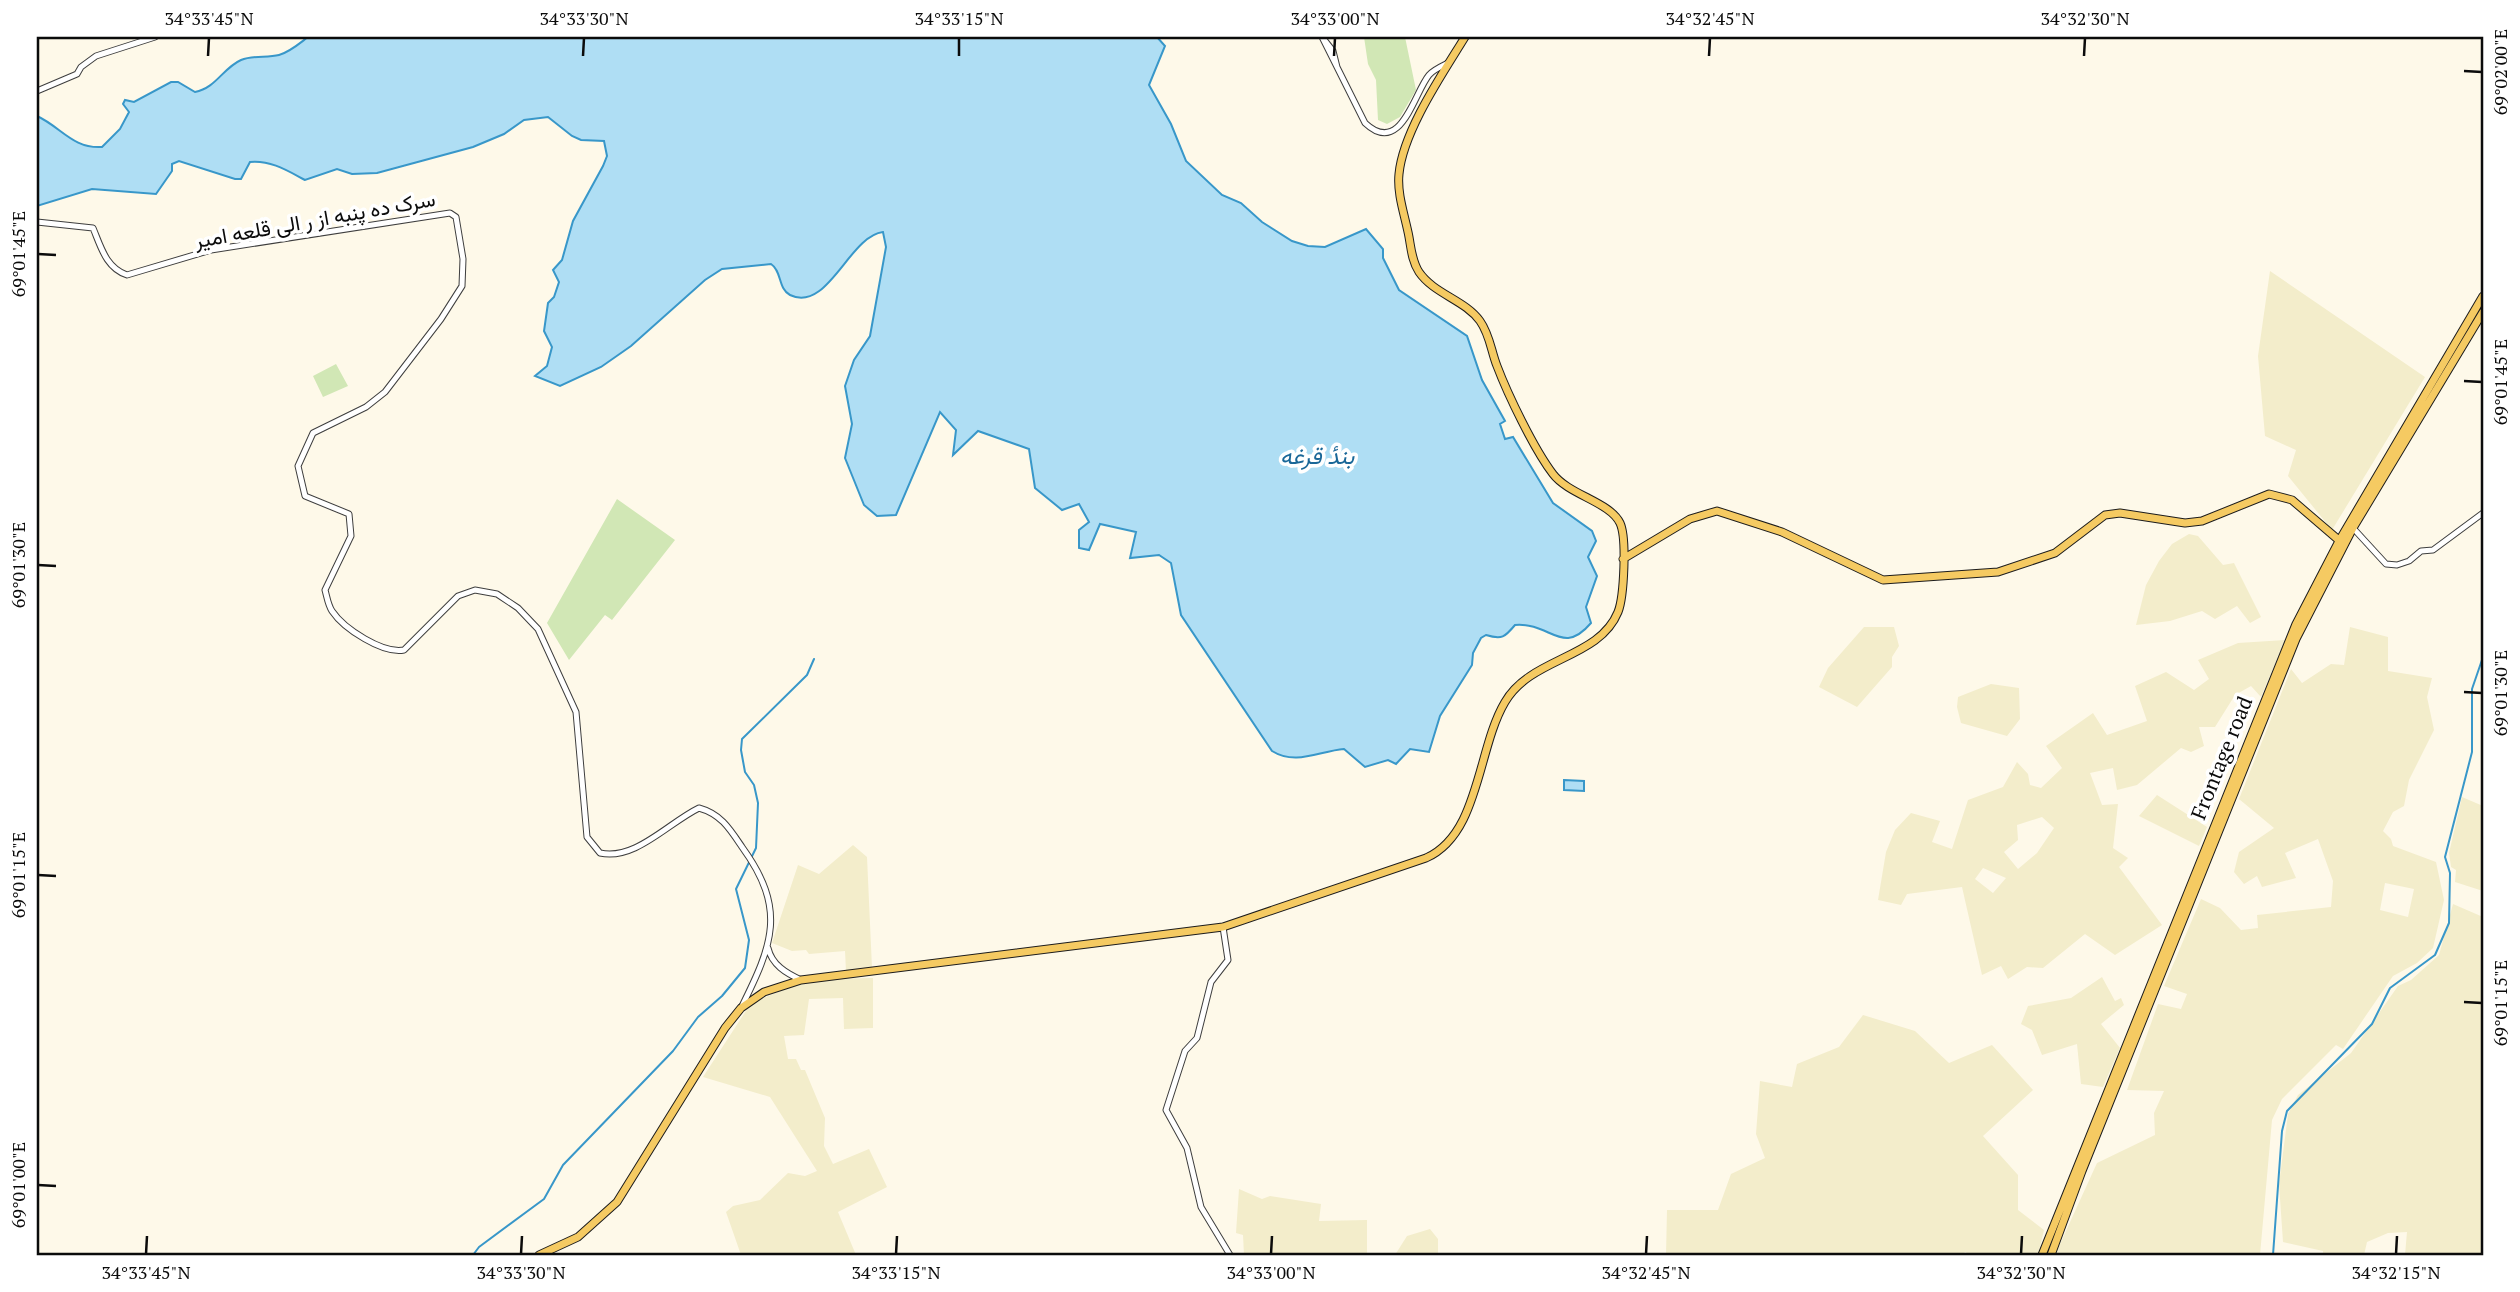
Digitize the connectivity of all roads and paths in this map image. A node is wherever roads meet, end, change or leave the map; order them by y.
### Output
1 (155, 37) edge
2 (1322, 37) edge
3 (1465, 37) edge
4 (1450, 61) junction
5 (37, 91) edge
6 (37, 222) edge
7 (2483, 296) edge
8 (2483, 312) edge
9 (2483, 513) edge
10 (2353, 528) junction
11 (2342, 542) junction
12 (1623, 559) junction
13 (1223, 927) junction
14 (768, 937) junction
15 (801, 980) junction
16 (741, 1008) junction
17 (539, 1255) edge
18 (1230, 1255) edge
19 (2042, 1255) edge
20 (2051, 1255) edge

1 - 5 street
2 - 4 street
3 - 4 main road
4 - 12 main road
6 - 14 street, سرک ده پنبه از ر الی قلعه امیر
7 - 11 main road, Frontage road
8 - 10 main road
9 - 10 street
10 - 11 main road
11 - 12 main road
11 - 19 main road, Frontage road
11 - 20 main road
12 - 13 main road
13 - 15 main road
13 - 18 street
14 - 15 street
14 - 16 street, سرک ده پنبه از ر الی قلعه امیر
15 - 16 main road
16 - 17 main road

